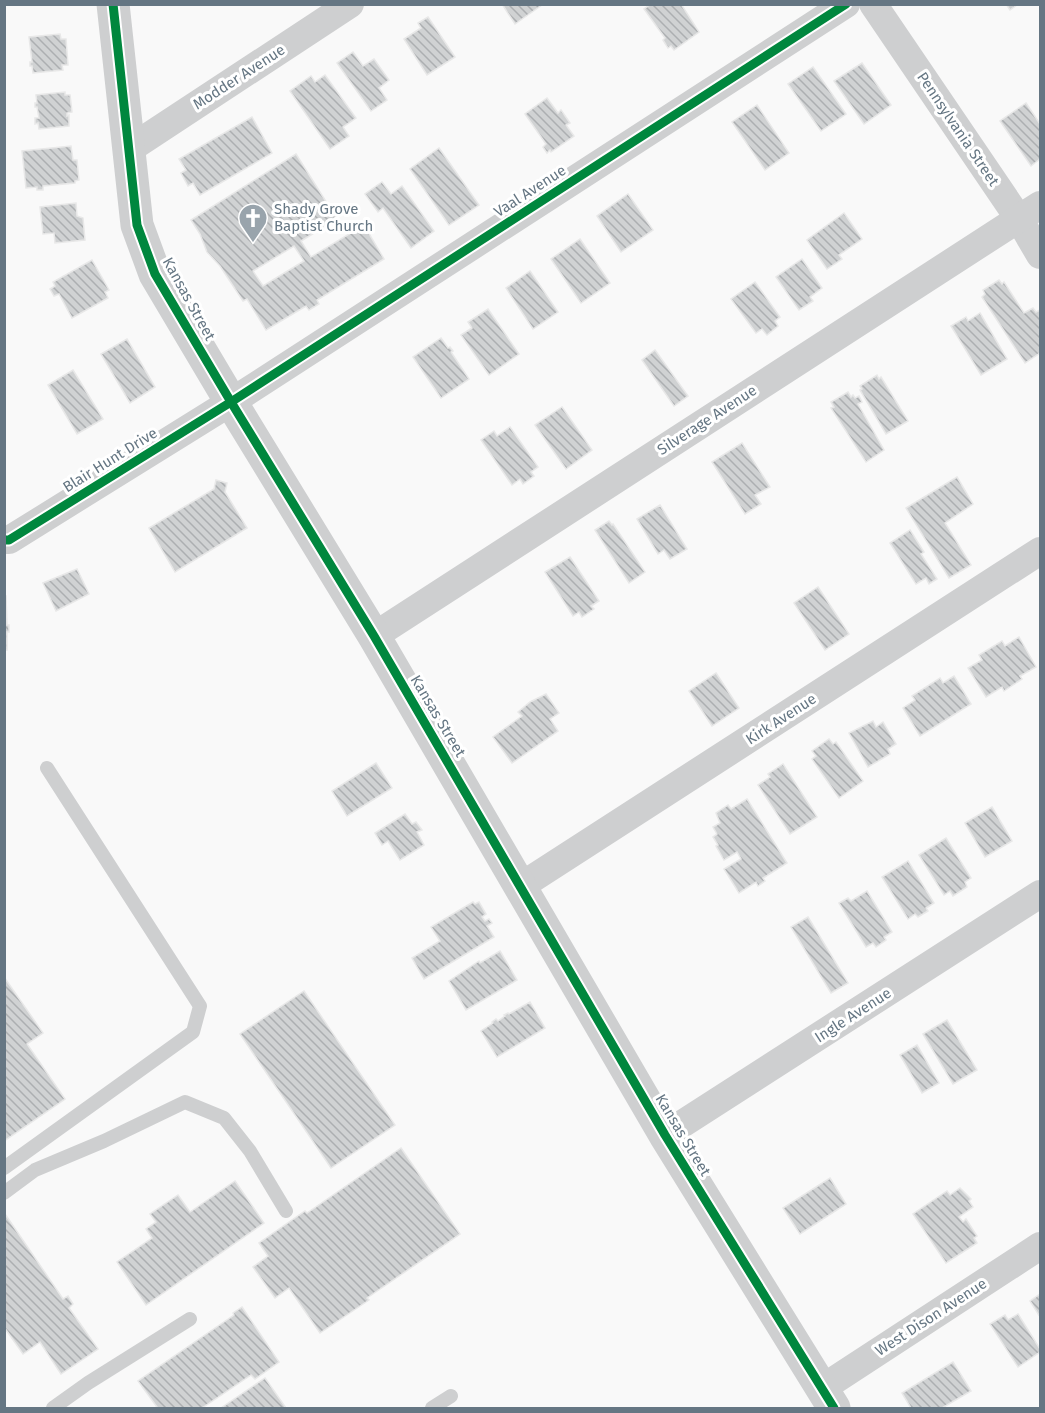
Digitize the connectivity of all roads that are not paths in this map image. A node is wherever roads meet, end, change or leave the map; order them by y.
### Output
1 (113, 4) edge
2 (350, 4) edge
3 (846, 4) edge
4 (873, 4) edge
5 (128, 150) junction
6 (1030, 212) edge
7 (1041, 255) edge
8 (231, 402) junction
9 (4, 540) edge
10 (1041, 551) edge
11 (374, 636) junction
12 (47, 768) dead end
13 (521, 886) junction
14 (1041, 894) edge
15 (665, 1135) junction
16 (4, 1168) edge
17 (4, 1192) edge
18 (286, 1211) dead end
19 (1041, 1246) edge
20 (190, 1319) dead end
21 (451, 1395) dead end
22 (827, 1399) edge
23 (53, 1408) edge
24 (432, 1408) edge

1 - 5 street, Kansas Street
2 - 5 street, Modder Avenue
3 - 8 street, Vaal Avenue
4 - 6 street, Pennsylvania Street
5 - 8 street, Kansas Street
6 - 7 street, Pennsylvania Street
6 - 11 street, Silverage Avenue
8 - 9 street, Blair Hunt Drive
8 - 11 street, Kansas Street
10 - 13 street, Kirk Avenue
11 - 13 street, Kansas Street
12 - 16 lane
13 - 15 street, Kansas Street
14 - 15 street, Ingle Avenue
15 - 22 street, Kansas Street
17 - 18 lane
19 - 22 street, West Dison Avenue
20 - 23 lane
21 - 24 lane

